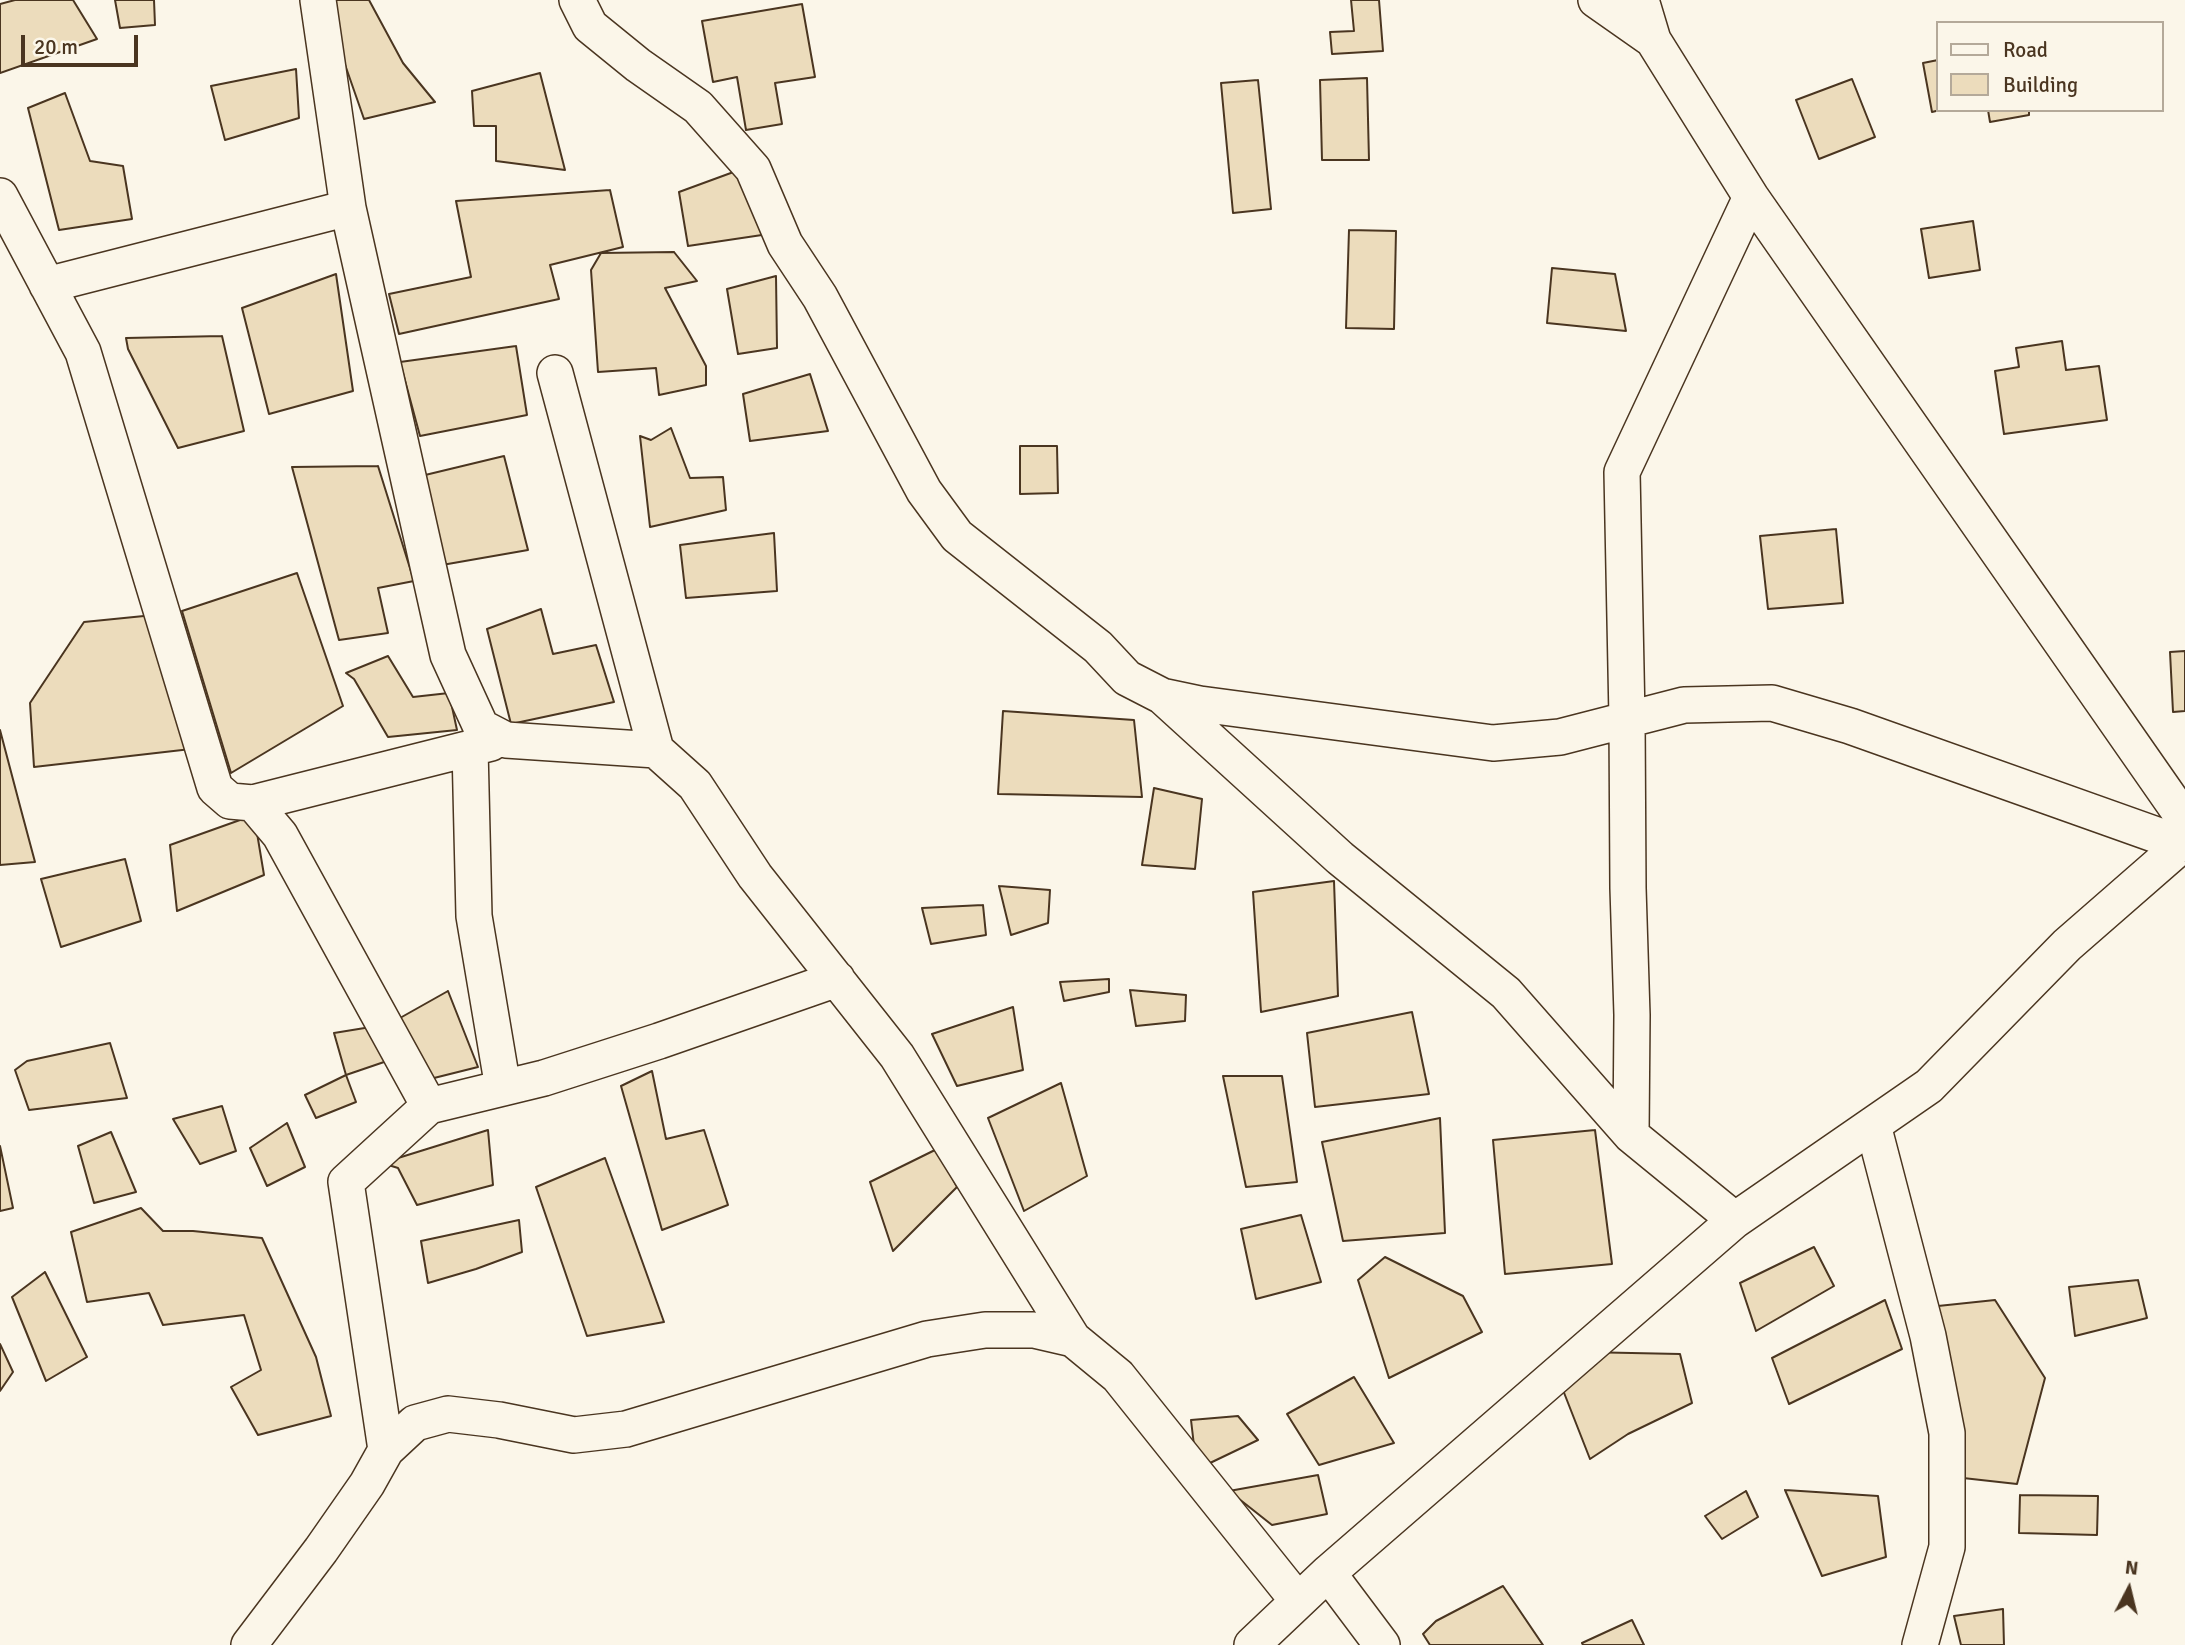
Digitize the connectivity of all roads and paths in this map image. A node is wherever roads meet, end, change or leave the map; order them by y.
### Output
1 (318, 0) edge
2 (577, 0) edge
3 (1596, 0) edge
4 (1641, 0) edge
5 (1653, 40) junction
6 (0, 196) edge
7 (1751, 197) junction
8 (348, 208) junction
9 (47, 285) junction
10 (555, 373) dead end
11 (1162, 696) junction
12 (1627, 718) junction
13 (506, 740) junction
14 (470, 748) junction
15 (656, 750) junction
16 (253, 803) junction
17 (2184, 835) edge
18 (837, 979) junction
19 (503, 1088) junction
20 (429, 1106) junction
21 (1873, 1125) junction
22 (1631, 1135) junction
23 (1735, 1220) junction
24 (1073, 1339) junction
25 (386, 1450) junction
26 (1328, 1573) junction
27 (1298, 1601) junction
28 (249, 1645) edge
29 (1251, 1645) edge
30 (1382, 1645) edge
31 (1920, 1645) edge

1 - 8 street
2 - 11 street
3 - 5 street
4 - 5 street
5 - 7 street
6 - 9 street
7 - 12 street
7 - 17 street
8 - 9 street
8 - 13 street
9 - 16 street
10 - 15 street
11 - 12 street
11 - 22 street
12 - 17 street
12 - 22 street
13 - 14 street
13 - 15 street
14 - 16 street
14 - 19 street
15 - 18 street
16 - 20 street
17 - 21 street
18 - 19 street
18 - 24 street
19 - 20 street
20 - 25 street
21 - 23 street
21 - 31 street
22 - 23 street
23 - 26 street
24 - 25 street
24 - 27 street
25 - 28 street
26 - 27 street
26 - 30 street
27 - 29 street

